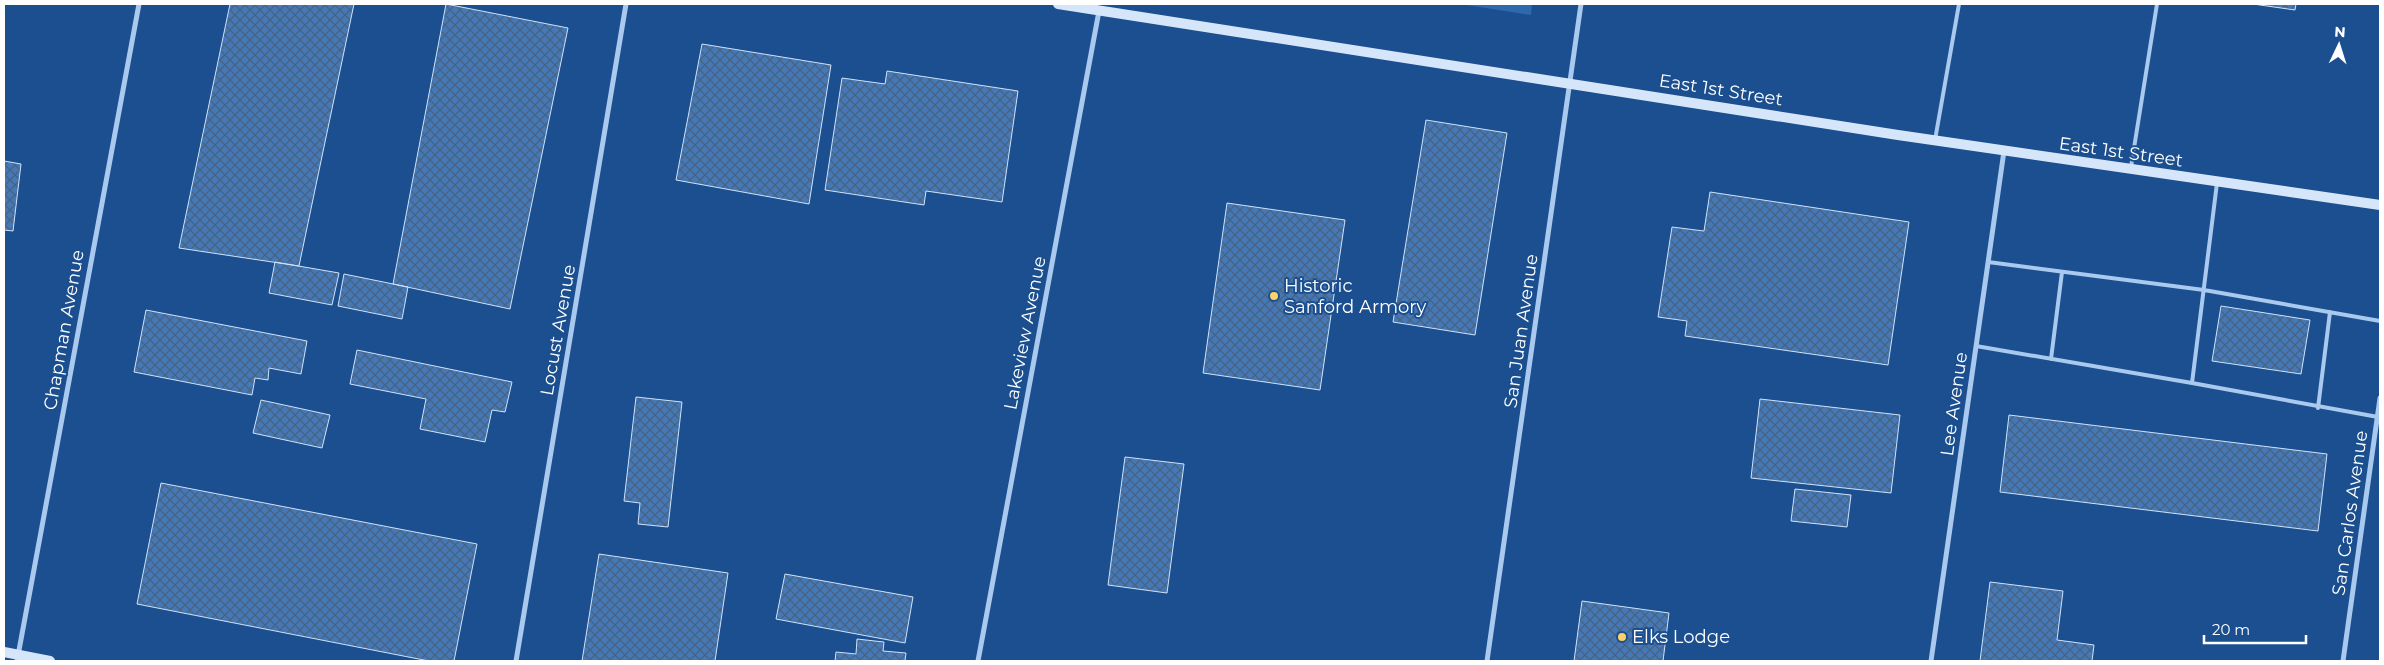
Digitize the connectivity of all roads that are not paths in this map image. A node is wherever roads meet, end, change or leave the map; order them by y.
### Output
1 (139, 4) edge
2 (626, 4) edge
3 (1058, 4) edge
4 (1581, 4) edge
5 (1959, 4) edge
6 (2157, 4) edge
7 (1099, 10) junction
8 (1570, 82) junction
9 (1935, 140) junction
10 (2004, 151) junction
11 (2130, 169) junction
12 (2217, 182) junction
13 (2380, 205) edge
14 (1988, 262) junction
15 (2062, 272) junction
16 (2204, 290) junction
17 (2330, 312) junction
18 (2380, 321) edge
19 (1976, 346) junction
20 (2051, 358) junction
21 (2192, 383) junction
22 (2380, 398) edge
23 (2318, 408) junction
24 (2378, 417) junction
25 (2378, 433) edge
26 (4, 652) edge
27 (18, 658) edge
28 (50, 661) edge
29 (516, 661) edge
30 (978, 661) edge
31 (1487, 661) edge
32 (1931, 661) edge
33 (2343, 661) edge

1 - 27 street, Chapman Avenue
2 - 29 street, Locust Avenue
3 - 7 street, East 1st Street
4 - 8 street, San Juan Avenue
5 - 9 lane
6 - 11 lane
7 - 8 street, East 1st Street
7 - 30 street, Lakeview Avenue
8 - 9 street, East 1st Street
8 - 31 street, San Juan Avenue
9 - 10 street, East 1st Street
10 - 11 street, East 1st Street
10 - 14 street, Lee Avenue
11 - 12 street, East 1st Street
12 - 13 street, East 1st Street
12 - 16 lane
14 - 15 lane
14 - 19 street, Lee Avenue
15 - 16 lane
15 - 20 lane
16 - 17 lane
16 - 21 lane
17 - 18 lane
17 - 23 lane
19 - 20 lane
19 - 32 street, Lee Avenue
20 - 21 lane
21 - 23 lane
22 - 24 street, San Carlos Avenue
23 - 24 lane
24 - 25 street, San Carlos Avenue
25 - 33 street, San Carlos Avenue
26 - 27 street
27 - 28 street

